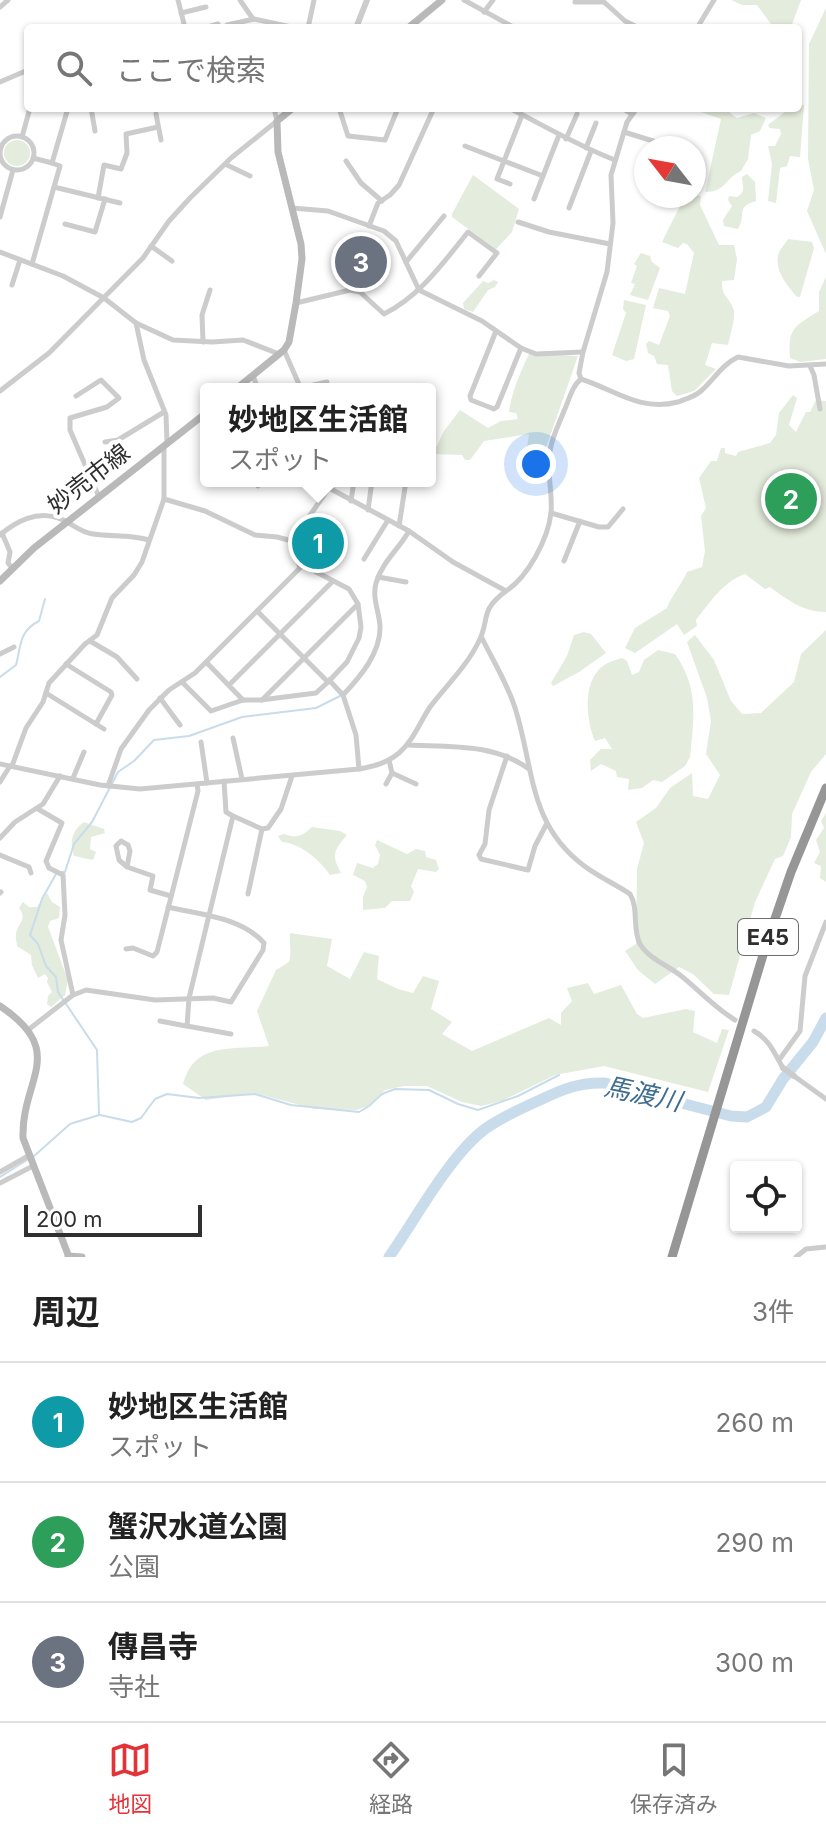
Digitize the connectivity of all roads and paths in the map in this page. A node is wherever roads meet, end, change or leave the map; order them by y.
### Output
1 (8, 0) edge
2 (178, 0) edge
3 (240, 0) edge
4 (314, 0) edge
5 (367, 0) edge
6 (442, 0) edge
7 (464, 0) edge
8 (493, 0) edge
9 (714, 0) edge
10 (575, 2) edge
11 (0, 7) edge
12 (206, 7) dead end
13 (484, 12) junction
14 (181, 13) junction
15 (254, 19) junction
16 (184, 24) edge
17 (232, 24) edge
18 (277, 24) edge
19 (309, 24) edge
20 (358, 24) edge
21 (413, 24) edge
22 (507, 24) edge
23 (627, 24) edge
24 (699, 24) edge
25 (24, 72) edge
26 (0, 82) edge
27 (29, 112) edge
28 (67, 112) edge
29 (92, 112) edge
30 (275, 112) edge
31 (288, 112) edge
32 (340, 112) edge
33 (396, 112) edge
34 (432, 112) edge
35 (516, 112) edge
36 (629, 112) edge
37 (156, 114) dead end
38 (577, 114) dead end
39 (632, 114) joint
40 (522, 115) junction
41 (277, 121) junction
42 (596, 123) dead end
43 (158, 127) junction
44 (95, 131) dead end
45 (624, 132) junction
46 (559, 135) junction
47 (637, 136) edge
48 (22, 137) junction
49 (566, 139) junction
50 (161, 140) dead end
51 (465, 146) dead end
52 (0, 149) edge
53 (589, 150) junction
54 (33, 158) junction
55 (615, 160) junction
56 (346, 161) dead end
57 (504, 161) junction
58 (52, 163) junction
59 (225, 164) junction
60 (13, 170) junction
61 (250, 176) dead end
62 (543, 176) junction
63 (510, 184) dead end
64 (54, 187) junction
65 (102, 199) junction
66 (534, 199) dead end
67 (382, 201) junction
68 (120, 203) dead end
69 (291, 208) junction
70 (569, 208) dead end
71 (444, 216) dead end
72 (0, 217) edge
73 (518, 222) dead end
74 (65, 224) dead end
75 (369, 226) junction
76 (610, 244) junction
77 (151, 246) junction
78 (0, 252) edge
79 (20, 260) junction
80 (172, 261) dead end
81 (406, 262) junction
82 (32, 264) junction
83 (479, 276) dead end
84 (12, 285) dead end
85 (210, 290) dead end
86 (419, 290) junction
87 (104, 298) junction
88 (296, 303) junction
89 (136, 323) junction
90 (496, 331) junction
91 (203, 342) junction
92 (521, 348) junction
93 (282, 352) junction
94 (583, 352) junction
95 (826, 364) edge
96 (810, 366) junction
97 (253, 376) junction
98 (581, 379) junction
99 (327, 382) dead end
100 (244, 383) edge
101 (256, 383) edge
102 (298, 383) edge
103 (322, 383) edge
104 (0, 391) edge
105 (76, 396) dead end
106 (820, 409) dead end
107 (164, 412) junction
108 (200, 418) edge
109 (105, 442) dead end
110 (166, 444) junction
111 (329, 487) edge
112 (333, 487) edge
113 (353, 487) edge
114 (371, 487) edge
115 (405, 487) edge
116 (99, 497) junction
117 (164, 499) junction
118 (351, 501) junction
119 (623, 509) dead end
120 (368, 510) junction
121 (551, 513) junction
122 (388, 520) junction
123 (580, 521) junction
124 (66, 523) junction
125 (399, 526) junction
126 (409, 531) junction
127 (1, 534) edge
128 (149, 540) junction
129 (292, 541) junction
130 (364, 559) dead end
131 (564, 561) dead end
132 (298, 562) junction
133 (12, 568) junction
134 (378, 577) junction
135 (0, 581) edge
136 (333, 581) junction
137 (406, 582) dead end
138 (506, 591) junction
139 (358, 604) junction
140 (257, 611) junction
141 (280, 634) junction
142 (481, 637) junction
143 (90, 641) junction
144 (14, 647) dead end
145 (0, 654) edge
146 (304, 657) junction
147 (206, 662) junction
148 (66, 664) junction
149 (137, 679) dead end
150 (328, 681) junction
151 (182, 682) junction
152 (229, 685) junction
153 (46, 693) junction
154 (343, 695) junction
155 (160, 698) junction
156 (243, 700) junction
157 (261, 700) junction
158 (96, 724) junction
159 (180, 725) dead end
160 (104, 729) dead end
161 (233, 738) dead end
162 (201, 742) dead end
163 (408, 745) junction
164 (84, 752) dead end
165 (507, 756) junction
166 (389, 760) junction
167 (0, 764) edge
168 (11, 766) junction
169 (359, 769) junction
170 (529, 769) junction
171 (392, 773) junction
172 (60, 776) junction
173 (292, 776) junction
174 (73, 778) junction
175 (242, 779) junction
176 (224, 781) junction
177 (0, 782) edge
178 (207, 783) junction
179 (197, 784) junction
180 (386, 784) dead end
181 (416, 784) dead end
182 (108, 786) junction
183 (826, 788) edge
184 (38, 809) junction
185 (233, 816) junction
186 (546, 825) junction
187 (262, 829) junction
188 (1, 835) edge
189 (0, 855) edge
190 (127, 867) junction
191 (31, 873) dead end
192 (248, 894) dead end
193 (171, 896) junction
194 (168, 907) junction
195 (208, 917) junction
196 (826, 922) edge
197 (126, 949) dead end
198 (73, 995) junction
199 (189, 998) junction
200 (0, 1006) edge
201 (735, 1020) dead end
202 (160, 1021) dead end
203 (187, 1026) junction
204 (28, 1030) junction
205 (754, 1031) dead end
206 (231, 1034) dead end
207 (779, 1060) junction
208 (783, 1068) joint
209 (794, 1076) joint
210 (826, 1099) edge
211 (28, 1156) junction
212 (33, 1166) junction
213 (0, 1172) edge
214 (0, 1183) edge
215 (826, 1247) edge
216 (68, 1256) edge
217 (82, 1257) edge
218 (672, 1257) edge
219 (796, 1257) edge

1 - 11 street
2 - 14 street
3 - 15 street
4 - 19 street
5 - 20 street
6 - 21 main road
7 - 13 street
8 - 13 street
9 - 24 street
10 - 23 street
12 - 14 street
13 - 22 street
14 - 16 street
15 - 17 street
15 - 18 street
25 - 26 street
27 - 48 street
28 - 58 street
29 - 44 street
30 - 41 street
31 - 41 main road
32 - 33 street
34 - 67 street
35 - 40 street
36 - 39 street
37 - 43 street
38 - 49 street
39 - 45 street
40 - 46 street
40 - 57 street
41 - 59 street
41 - 69 main road
42 - 53 street
43 - 50 street
43 - 65 street
45 - 47 street
45 - 55 street
46 - 49 street
46 - 62 street
48 - 52 street
48 - 54 street
49 - 53 street
51 - 57 street
52 - 60 street
53 - 55 street
53 - 70 street
54 - 58 street
54 - 60 street
55 - 76 street
56 - 67 street
57 - 62 street
57 - 63 street
58 - 64 street
59 - 61 street
59 - 77 street
60 - 72 street
62 - 66 street
64 - 65 street
64 - 82 street
65 - 68 street
65 - 74 street
67 - 75 street
69 - 75 street
69 - 88 main road
71 - 81 street
73 - 76 street
75 - 81 street
76 - 94 street
77 - 80 street
77 - 87 street
78 - 79 street
79 - 82 street
79 - 84 street
81 - 86 street
82 - 87 street
83 - 86 street
85 - 91 street
86 - 88 street
86 - 90 street
87 - 89 street
87 - 104 street
88 - 93 main road
89 - 91 street
89 - 107 street
90 - 92 street
90 - 92 street
91 - 93 street
92 - 94 street
93 - 97 main road
93 - 102 street
94 - 98 street
95 - 96 street
96 - 98 street
96 - 106 street
97 - 100 main road
97 - 101 street
98 - 121 street
99 - 103 street
105 - 116 street
107 - 109 street
107 - 110 street
108 - 110 main road, 妙売市線
110 - 116 main road, 妙売市線
110 - 117 street
111 - 129 street
112 - 118 street
113 - 118 street
114 - 120 street
115 - 125 street
116 - 124 main road, 妙売市線
117 - 128 street
117 - 129 street
118 - 120 street
119 - 123 street
120 - 122 street
121 - 123 street
121 - 138 street
122 - 125 street
122 - 130 street
123 - 131 street
124 - 127 street
124 - 128 street
124 - 133 main road, 妙売市線
125 - 126 street
126 - 134 street
126 - 138 street
127 - 133 street
128 - 143 street
129 - 132 street
132 - 136 street
132 - 140 street
133 - 135 main road, 妙売市線
134 - 137 street
134 - 154 street
136 - 139 street
136 - 141 street
138 - 142 street
139 - 146 street
139 - 150 street
140 - 141 street
140 - 147 street
141 - 146 street
141 - 152 street
142 - 163 street
142 - 170 street
143 - 148 street
143 - 149 street
144 - 145 street
146 - 150 street
146 - 157 street
147 - 151 street
147 - 152 street
148 - 153 street
148 - 158 street
150 - 154 street
150 - 157 street
151 - 155 street
151 - 156 street
152 - 156 street
153 - 158 street
153 - 168 street
154 - 169 street
155 - 159 street
155 - 182 street
156 - 157 street
158 - 160 street
161 - 175 street
162 - 178 street
163 - 165 street
163 - 166 street
164 - 174 street
165 - 170 street
165 - 186 street
166 - 169 street
166 - 171 street
167 - 168 street
168 - 172 street
168 - 177 street
169 - 173 street
170 - 186 street
171 - 180 street
171 - 181 street
172 - 174 street
172 - 184 street
173 - 175 street
173 - 187 street
174 - 182 street
175 - 176 street
176 - 178 street
176 - 185 street
178 - 179 street
179 - 182 street
179 - 193 street
183 - 218 highway, E45
184 - 188 street
184 - 198 street
185 - 187 street
185 - 195 street
186 - 201 street
187 - 192 street
189 - 191 street
190 - 190 street
190 - 193 street
193 - 194 street
194 - 195 street
194 - 197 street
195 - 199 street
195 - 199 street
196 - 207 street
198 - 199 street
198 - 204 street
199 - 203 street
200 - 204 main road
202 - 203 street
203 - 206 street
204 - 211 main road
205 - 207 street
207 - 208 street
208 - 209 street
209 - 210 street
211 - 212 main road
211 - 213 street
212 - 214 street
212 - 216 main road
215 - 219 street
216 - 217 main road

